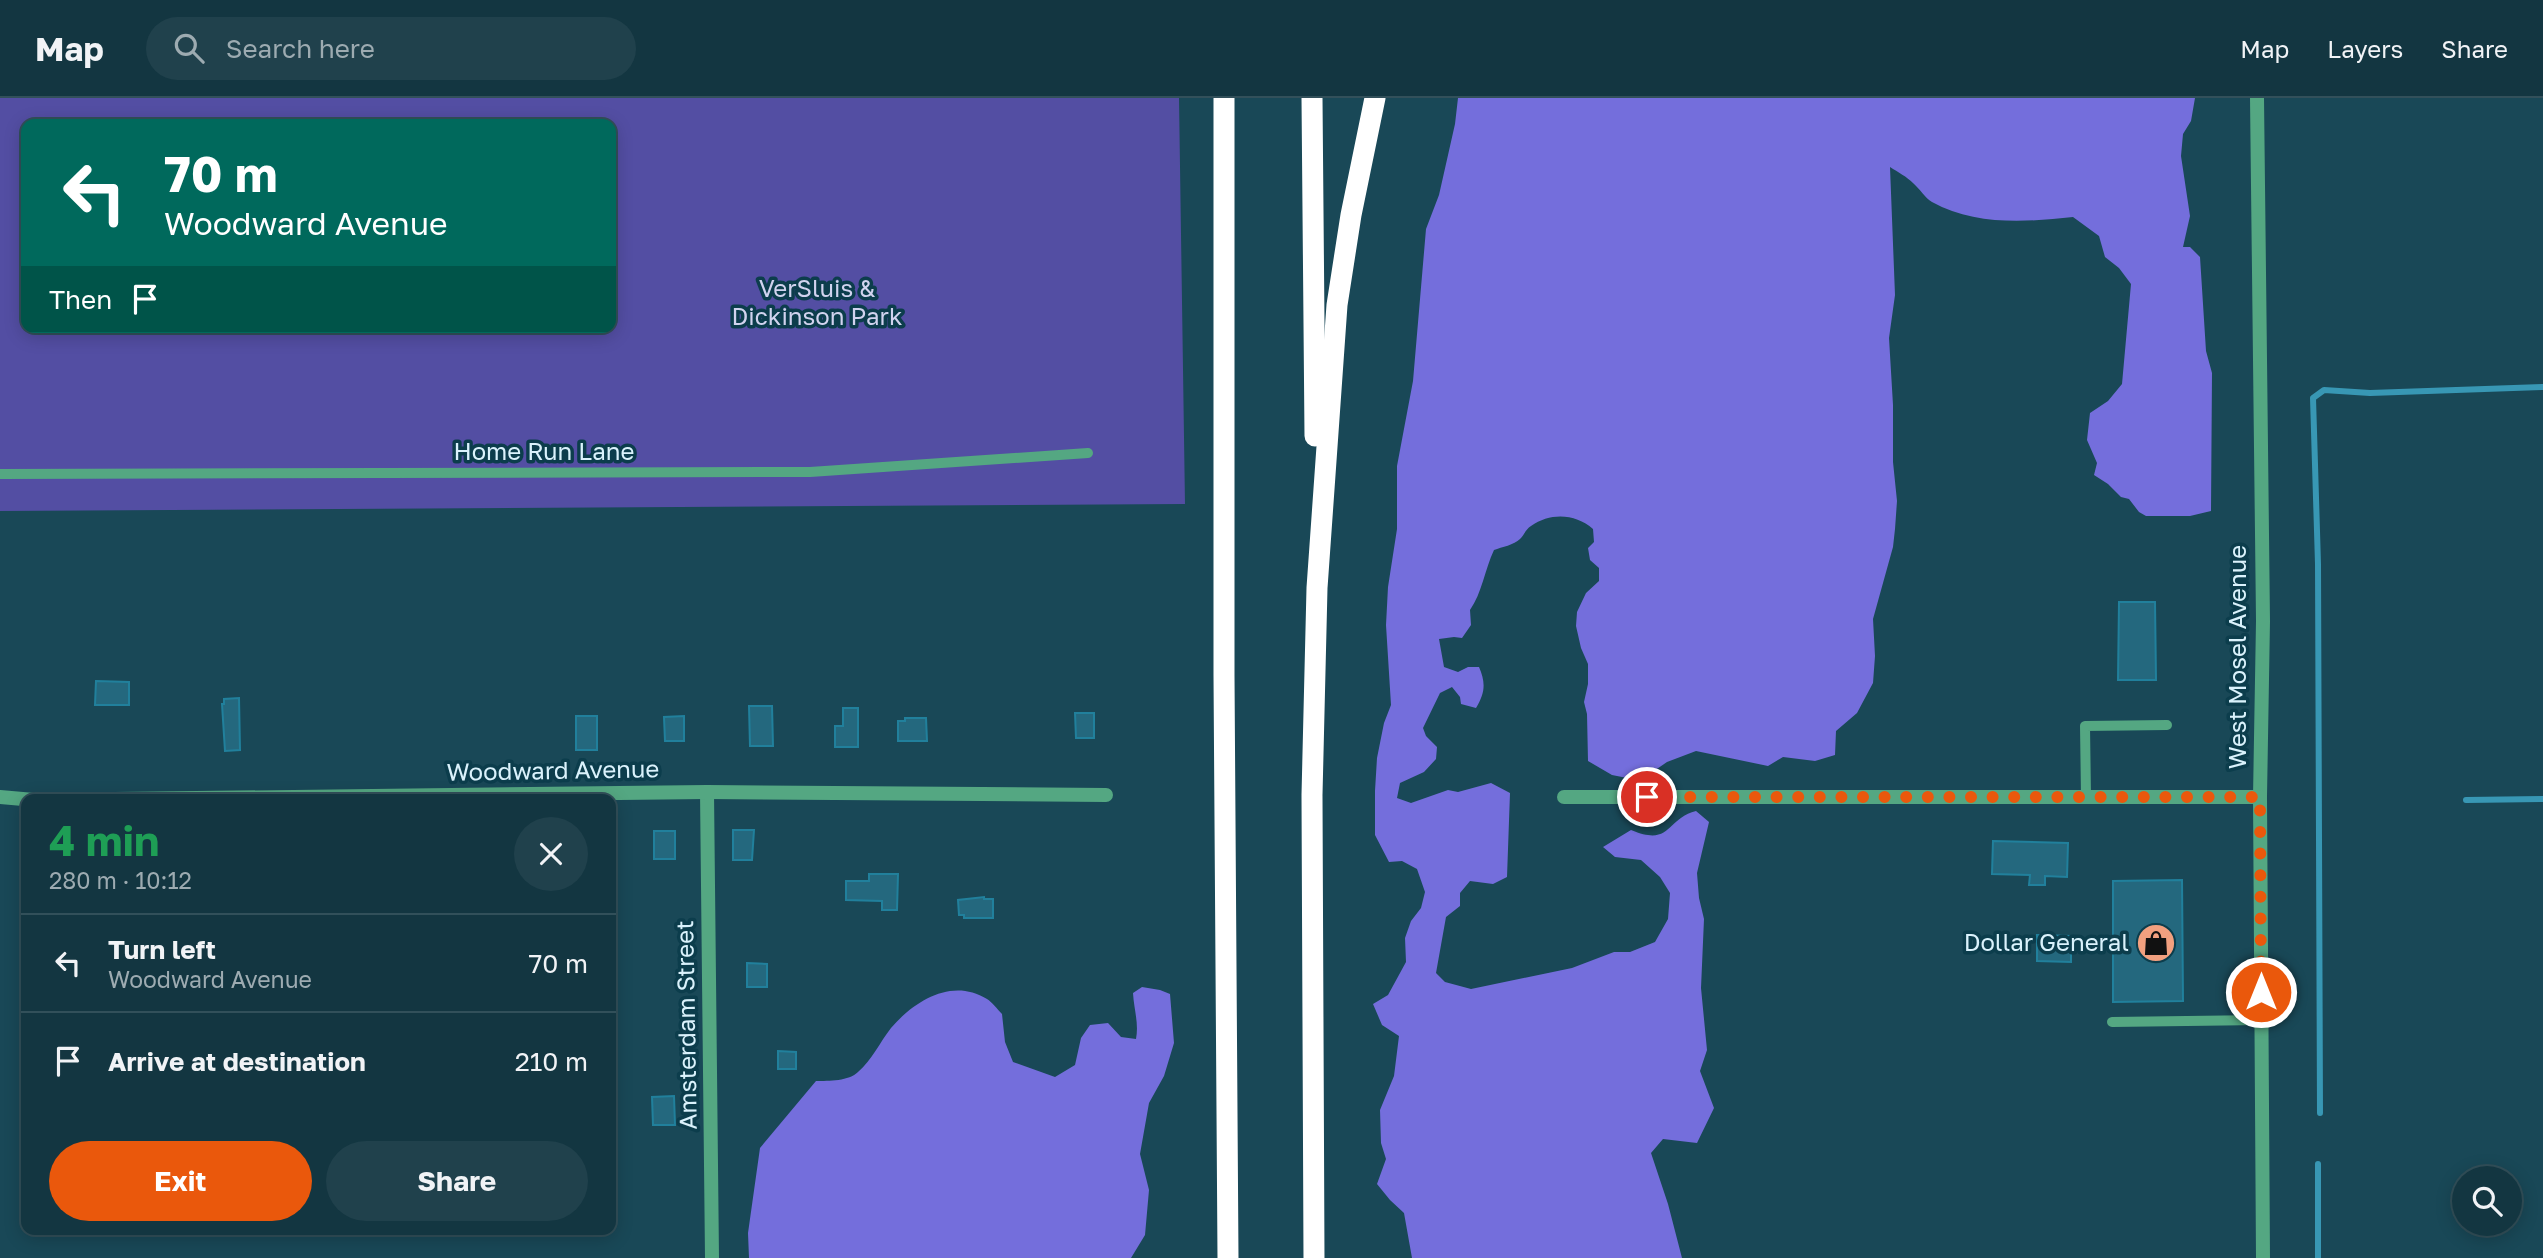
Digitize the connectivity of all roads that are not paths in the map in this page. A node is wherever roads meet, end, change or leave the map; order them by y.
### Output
1 (1224, 98) edge
2 (1312, 98) edge
3 (1375, 98) edge
4 (2257, 98) edge
5 (1088, 453) dead end
6 (0, 474) edge
7 (1317, 588) junction
8 (2166, 724) dead end
9 (707, 792) junction
10 (539, 794) edge
11 (1107, 795) dead end
12 (0, 797) edge
13 (1564, 797) dead end
14 (2086, 797) junction
15 (2260, 797) junction
16 (21, 799) edge
17 (2261, 1020) junction
18 (2112, 1022) dead end
19 (712, 1258) edge
20 (1228, 1258) edge
21 (1314, 1258) edge
22 (2263, 1258) edge

1 - 20 highway
2 - 7 highway
3 - 7 highway
4 - 15 street, West Mosel Avenue
5 - 6 lane, Home Run Lane
7 - 21 highway
8 - 14 lane
9 - 10 street, Woodward Avenue
9 - 11 street, Woodward Avenue
9 - 19 street, Amsterdam Street
12 - 16 street, Woodward Avenue
13 - 14 street
14 - 15 street
15 - 17 street, West Mosel Avenue
17 - 18 lane
17 - 22 street, West Mosel Avenue

